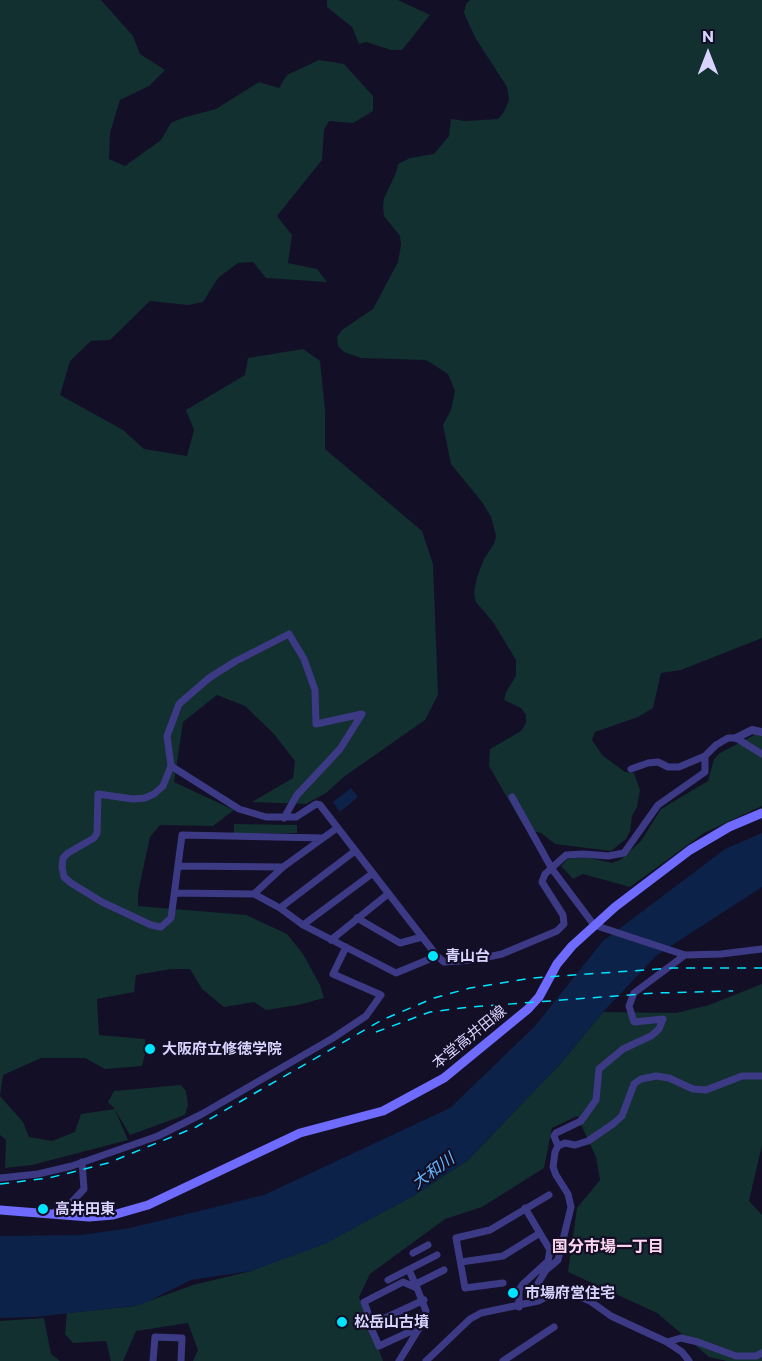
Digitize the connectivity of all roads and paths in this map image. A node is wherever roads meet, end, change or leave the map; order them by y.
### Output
1 (762, 732) edge
2 (736, 738) junction
3 (762, 754) edge
4 (705, 756) junction
5 (171, 766) junction
6 (631, 769) dead end
7 (512, 797) dead end
8 (762, 813) edge
9 (284, 818) junction
10 (337, 828) junction
11 (322, 838) junction
12 (356, 851) junction
13 (178, 866) junction
14 (283, 867) junction
15 (552, 869) junction
16 (373, 873) junction
17 (175, 893) junction
18 (254, 894) junction
19 (388, 894) junction
20 (280, 908) junction
21 (357, 918) junction
22 (303, 925) junction
23 (594, 925) junction
24 (422, 937) junction
25 (331, 940) junction
26 (346, 947) junction
27 (762, 949) edge
28 (682, 954) junction
29 (437, 956) junction
30 (762, 1076) edge
31 (558, 1146) junction
32 (82, 1162) junction
33 (0, 1178) edge
34 (549, 1195) dead end
35 (525, 1208) junction
36 (0, 1210) edge
37 (51, 1214) junction
38 (540, 1233) junction
39 (428, 1245) dead end
40 (437, 1255) dead end
41 (423, 1262) junction
42 (461, 1262) junction
43 (409, 1270) junction
44 (444, 1270) dead end
45 (388, 1280) dead end
46 (503, 1283) dead end
47 (416, 1286) junction
48 (424, 1300) junction
49 (538, 1301) junction
50 (519, 1306) junction
51 (372, 1324) junction
52 (420, 1327) junction
53 (554, 1327) dead end
54 (667, 1342) junction
55 (762, 1353) edge
56 (153, 1361) edge
57 (181, 1361) edge
58 (399, 1361) edge
59 (426, 1361) edge
60 (503, 1361) edge
61 (689, 1361) edge

1 - 2 street
2 - 3 street
2 - 4 street
4 - 6 street
4 - 15 street
5 - 9 street
5 - 9 street
5 - 17 street
7 - 15 street
8 - 23 main road, 本堂高井田線
9 - 10 street
10 - 11 street
10 - 12 street
11 - 13 street
11 - 14 street
12 - 16 street
12 - 20 street
13 - 14 street
13 - 17 street
14 - 18 street
15 - 23 street
15 - 29 street
16 - 19 street
16 - 22 street
17 - 18 street
18 - 20 street
19 - 21 street
19 - 24 street
20 - 22 street
21 - 24 street
21 - 25 street
22 - 25 street
23 - 28 street
23 - 37 main road, 本堂高井田線
24 - 29 street
25 - 26 street
26 - 29 street
26 - 32 street
27 - 28 street
28 - 31 street
30 - 31 street
31 - 49 street
32 - 33 street
32 - 37 street
34 - 35 street
35 - 38 street
35 - 42 street
36 - 37 main road, 本堂高井田線
38 - 42 street
38 - 50 street
39 - 41 street
40 - 41 street
41 - 43 street
42 - 46 street
43 - 45 street
43 - 47 street
44 - 47 street
47 - 48 street
47 - 51 street
48 - 51 street
48 - 52 street
49 - 50 street
49 - 54 street
50 - 59 street
51 - 52 street
52 - 58 street
53 - 60 street
54 - 55 street
54 - 61 street
56 - 57 street

